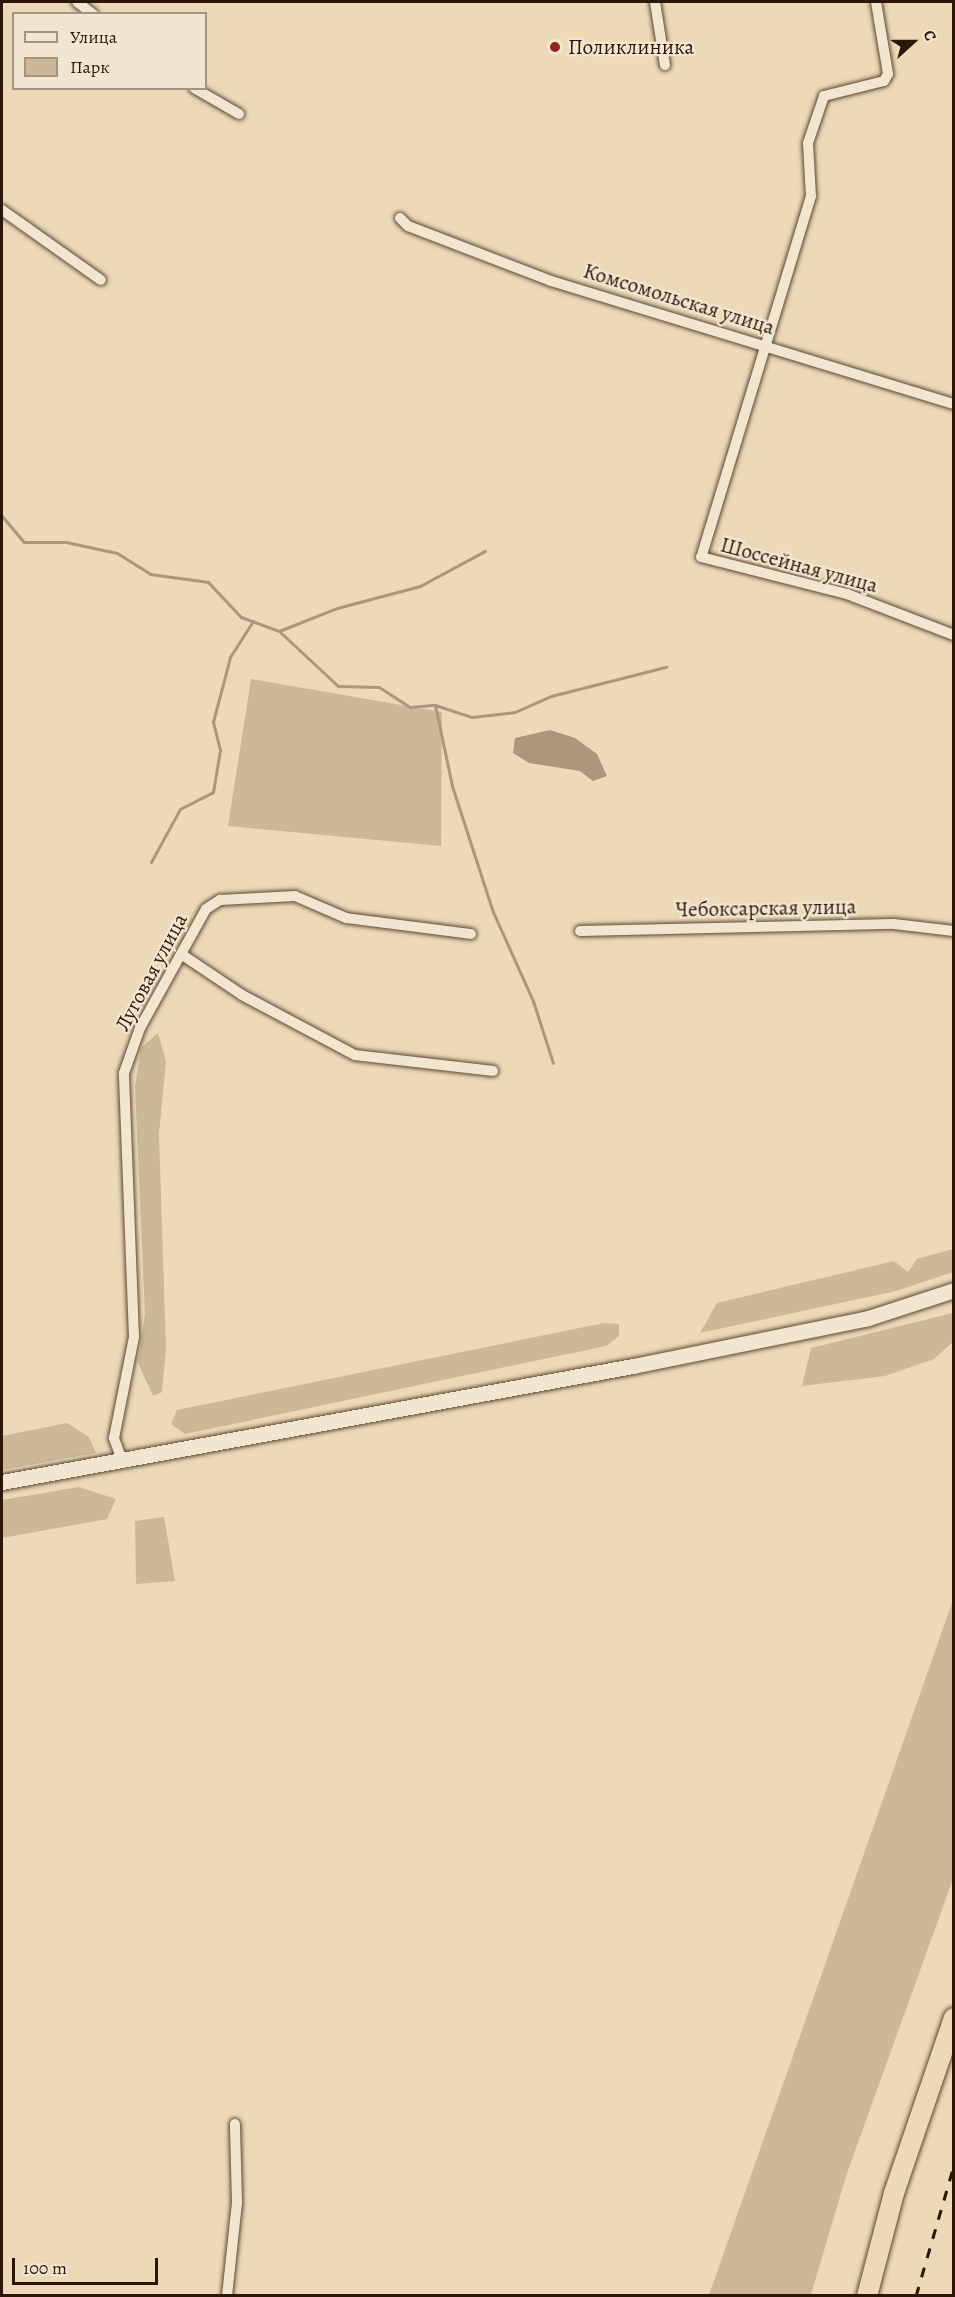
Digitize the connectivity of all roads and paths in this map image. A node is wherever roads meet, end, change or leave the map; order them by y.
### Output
1 (77, 2) edge
2 (655, 2) edge
3 (876, 2) edge
4 (90, 12) edge
5 (665, 65) dead end
6 (197, 90) edge
7 (238, 114) dead end
8 (2, 210) edge
9 (400, 218) dead end
10 (101, 280) dead end
11 (763, 345) junction
12 (954, 404) edge
13 (954, 635) edge
14 (580, 931) dead end
15 (954, 931) edge
16 (471, 934) dead end
17 (181, 954) junction
18 (493, 1071) dead end
19 (954, 1290) edge
20 (123, 1463) junction
21 (2, 1482) edge
22 (954, 2018) edge
23 (235, 2124) dead end
24 (227, 2295) edge
25 (867, 2295) edge

1 - 4 street
2 - 5 street
3 - 11 street
6 - 7 street
8 - 10 street
9 - 11 street, Комсомольская улица
11 - 12 street, Комсомольская улица
11 - 13 street, Шоссейная улица
14 - 15 street, Чебоксарская улица
16 - 17 street, Луговая улица
17 - 18 street
17 - 20 street, Луговая улица
19 - 20 street
20 - 21 street
22 - 25 highway
23 - 24 street

